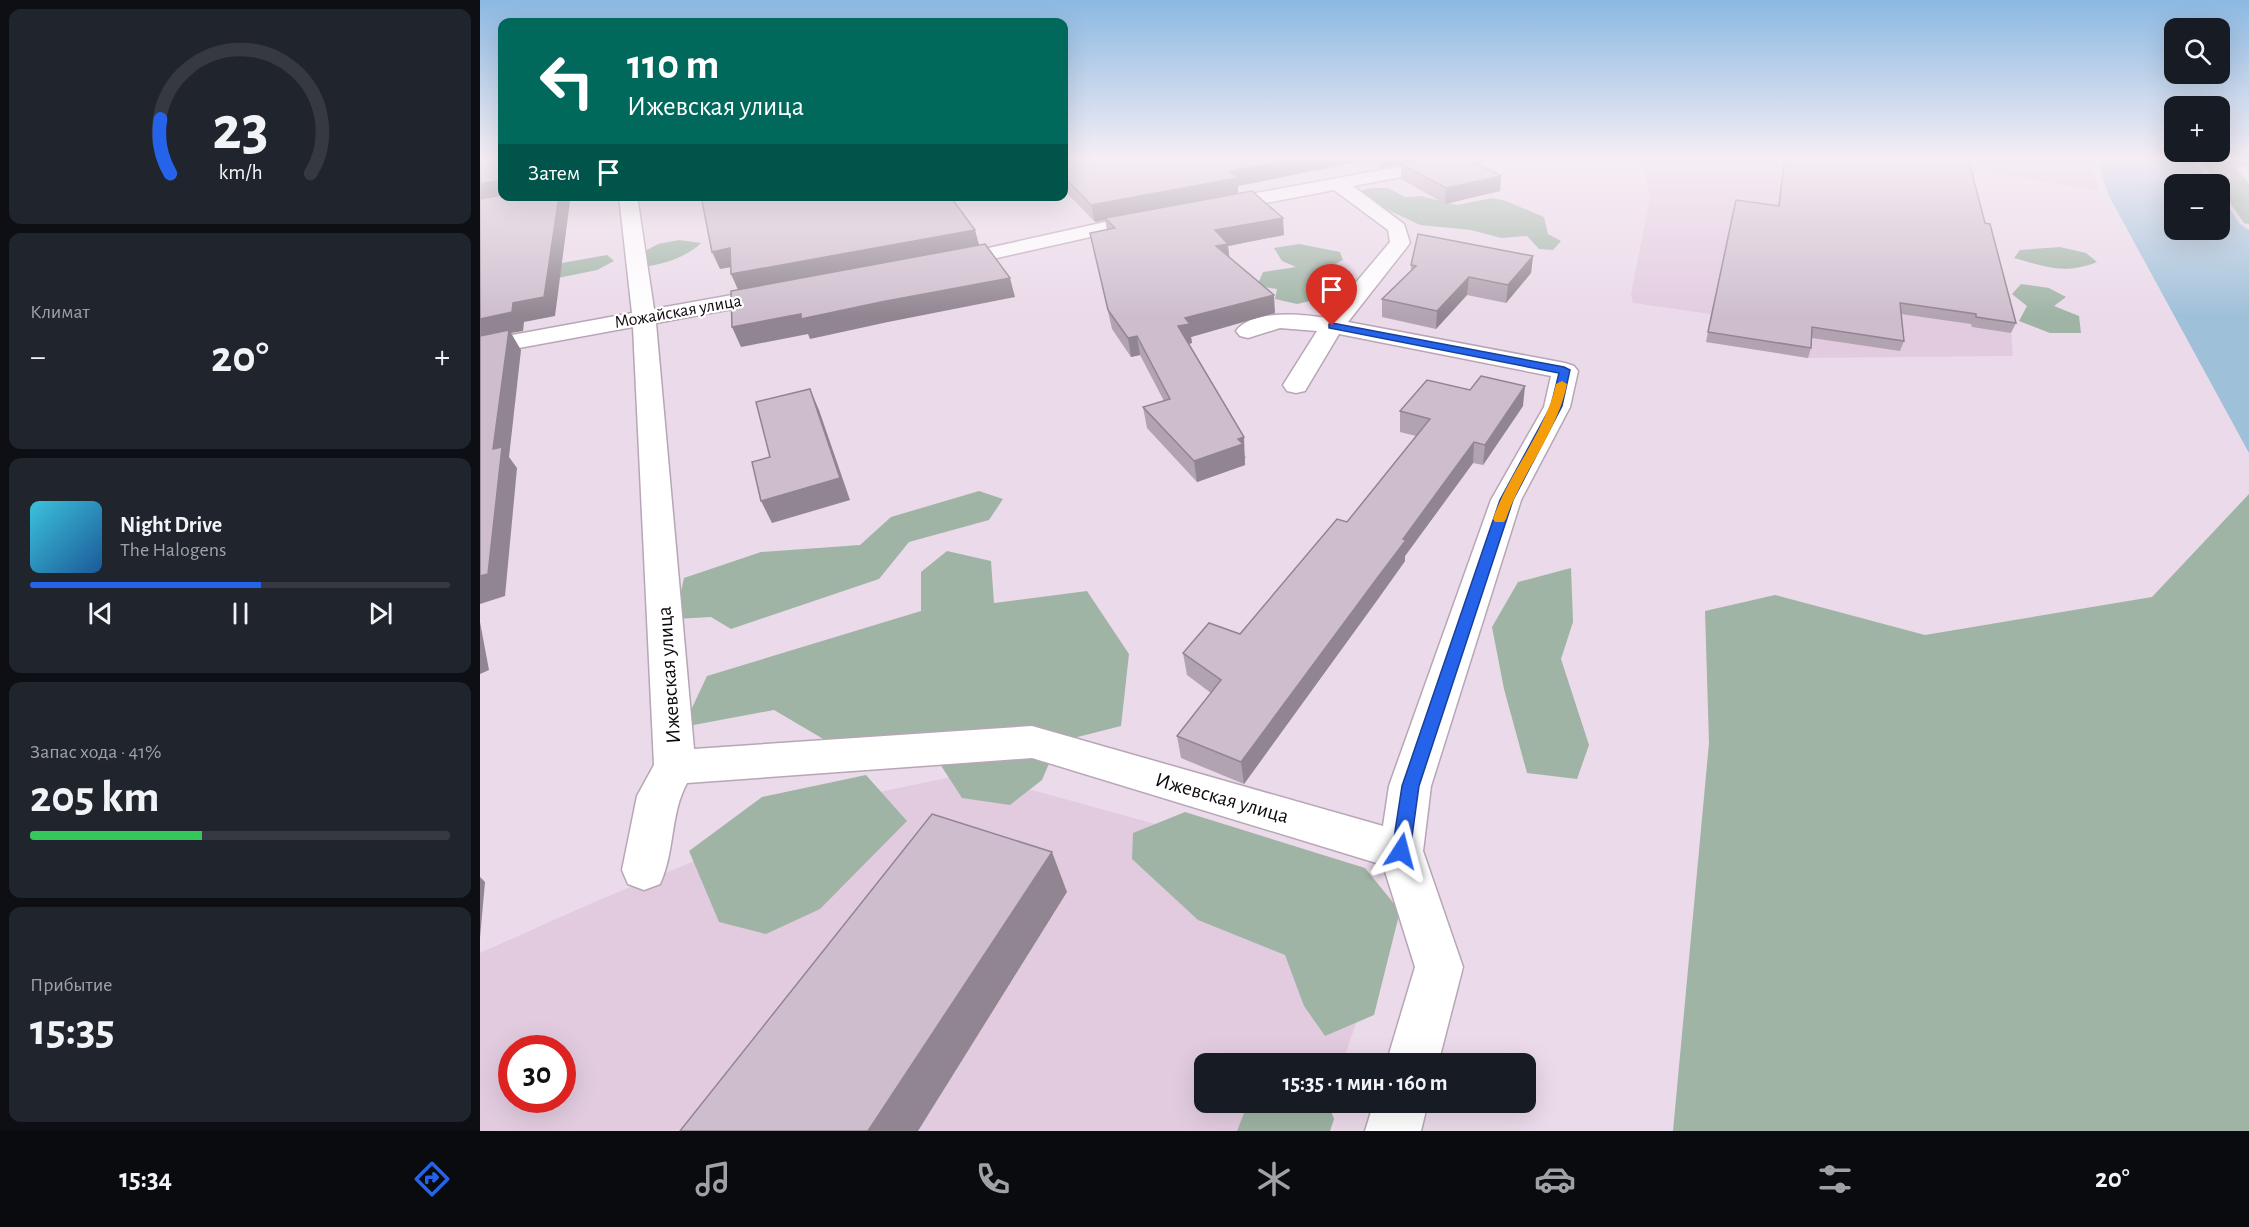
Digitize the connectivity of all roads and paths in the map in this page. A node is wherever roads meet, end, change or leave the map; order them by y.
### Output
1 (630, 211) edge
2 (1374, 211) edge
3 (1171, 214) edge
4 (926, 267) edge
5 (796, 290) edge
6 (644, 318) junction
7 (1332, 326) junction
8 (1248, 331) dead end
9 (480, 348) edge
10 (1296, 385) dead end
11 (675, 767) junction
12 (1401, 851) junction
13 (644, 870) dead end
14 (1415, 1053) edge
15 (1398, 1113) edge
16 (1393, 1131) edge

1 - 6 street, Ижевская улица
2 - 7 street
3 - 4 street
5 - 6 street, Можайская улица
6 - 9 street, Можайская улица
6 - 11 street, Ижевская улица
7 - 8 street
7 - 10 street
7 - 12 street
11 - 12 street, Ижевская улица
11 - 13 street
12 - 14 street
15 - 16 street

